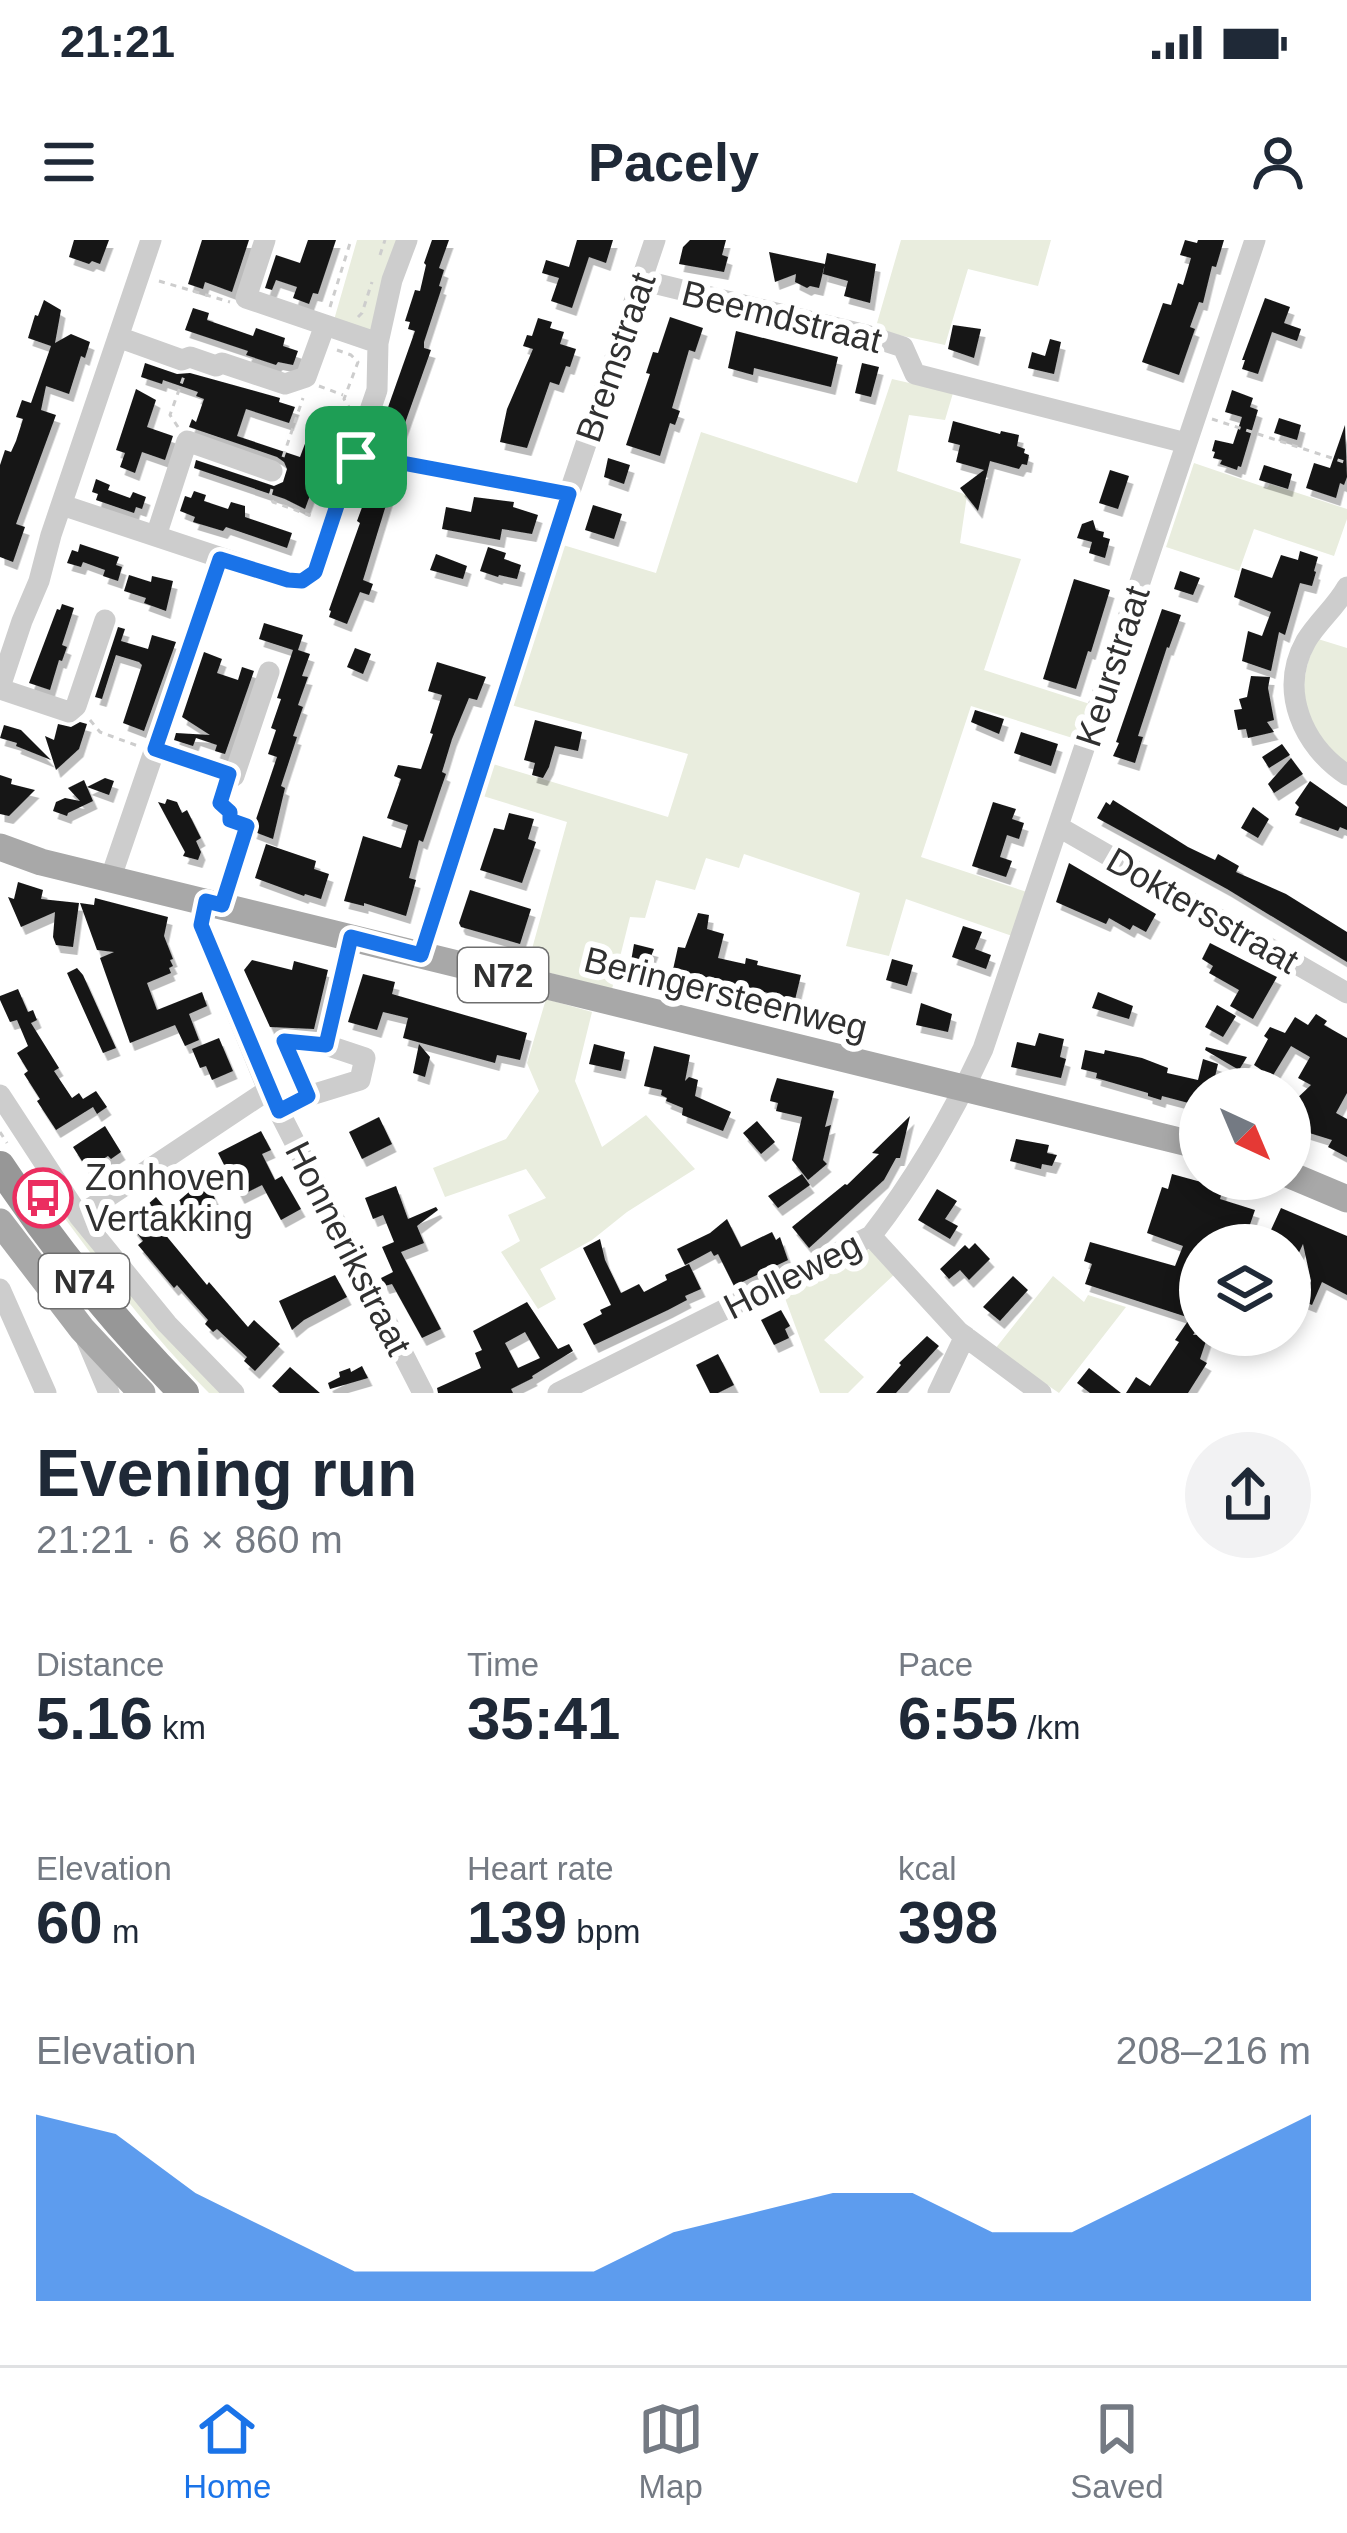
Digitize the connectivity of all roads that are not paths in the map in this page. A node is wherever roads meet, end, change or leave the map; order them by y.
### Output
1 (151, 240) edge
2 (265, 240) edge
3 (407, 240) edge
4 (655, 240) edge
5 (1255, 240) edge
6 (641, 280) junction
7 (328, 333) junction
8 (118, 337) junction
9 (378, 343) junction
10 (1186, 443) junction
11 (275, 476) road end
12 (62, 505) junction
13 (156, 536) junction
14 (220, 559) junction
15 (1347, 587) edge
16 (105, 620) dead end
17 (269, 672) dead end
18 (0, 688) edge
19 (155, 750) junction
20 (229, 774) junction
21 (1347, 775) edge
22 (230, 812) road end
23 (1059, 827) junction
24 (8, 853) edge
25 (111, 877) junction
26 (214, 903) junction
27 (351, 937) junction
28 (421, 955) junction
29 (1347, 993) edge
30 (326, 1045) junction
31 (268, 1090) junction
32 (964, 1090) junction
33 (0, 1095) edge
34 (308, 1096) junction
35 (279, 1111) junction
36 (1179, 1141) edge
37 (0, 1166) edge
38 (1311, 1184) edge
39 (1347, 1199) edge
40 (79, 1216) junction
41 (0, 1222) edge
42 (871, 1236) junction
43 (0, 1289) edge
44 (82, 1329) junction
45 (965, 1336) junction
46 (178, 1391) edge
47 (46, 1393) edge
48 (110, 1393) edge
49 (142, 1393) edge
50 (234, 1393) edge
51 (423, 1393) edge
52 (558, 1393) edge
53 (938, 1393) edge
54 (1041, 1393) edge

1 - 8 street
2 - 7 street
3 - 9 street
4 - 6 street, Bremstraat
5 - 10 street, Keurstraat
6 - 10 street, Beemdstraat
6 - 28 street, Bremstraat
7 - 8 street
7 - 9 street
8 - 12 street
9 - 14 street
10 - 23 street, Keurstraat
11 - 13 street
12 - 13 street
12 - 18 street
13 - 14 street
14 - 19 street
15 - 21 street
16 - 18 street
17 - 20 street
19 - 20 street
19 - 25 street
20 - 22 street
23 - 29 street, Doktersstraat
23 - 32 street, Keurstraat
24 - 25 main road, Beringersteenweg / N72
25 - 26 main road, Beringersteenweg / N72
26 - 27 main road, Beringersteenweg / N72
26 - 31 street, Honnerikstraat
27 - 28 main road, Beringersteenweg / N72
27 - 30 street
28 - 32 main road, Beringersteenweg / N72
30 - 34 street
30 - 34 street
31 - 35 street, Honnerikstraat
31 - 40 street
32 - 36 main road, Beringersteenweg / N72
32 - 42 street, Holleweg
33 - 40 street
34 - 35 street
35 - 51 street, Honnerikstraat
37 - 46 highway, N74
38 - 39 main road
40 - 50 street
41 - 44 main road, N74
42 - 45 street
42 - 52 street, Holleweg
43 - 47 street
44 - 48 street
44 - 49 main road, N74
45 - 53 street
45 - 54 street

